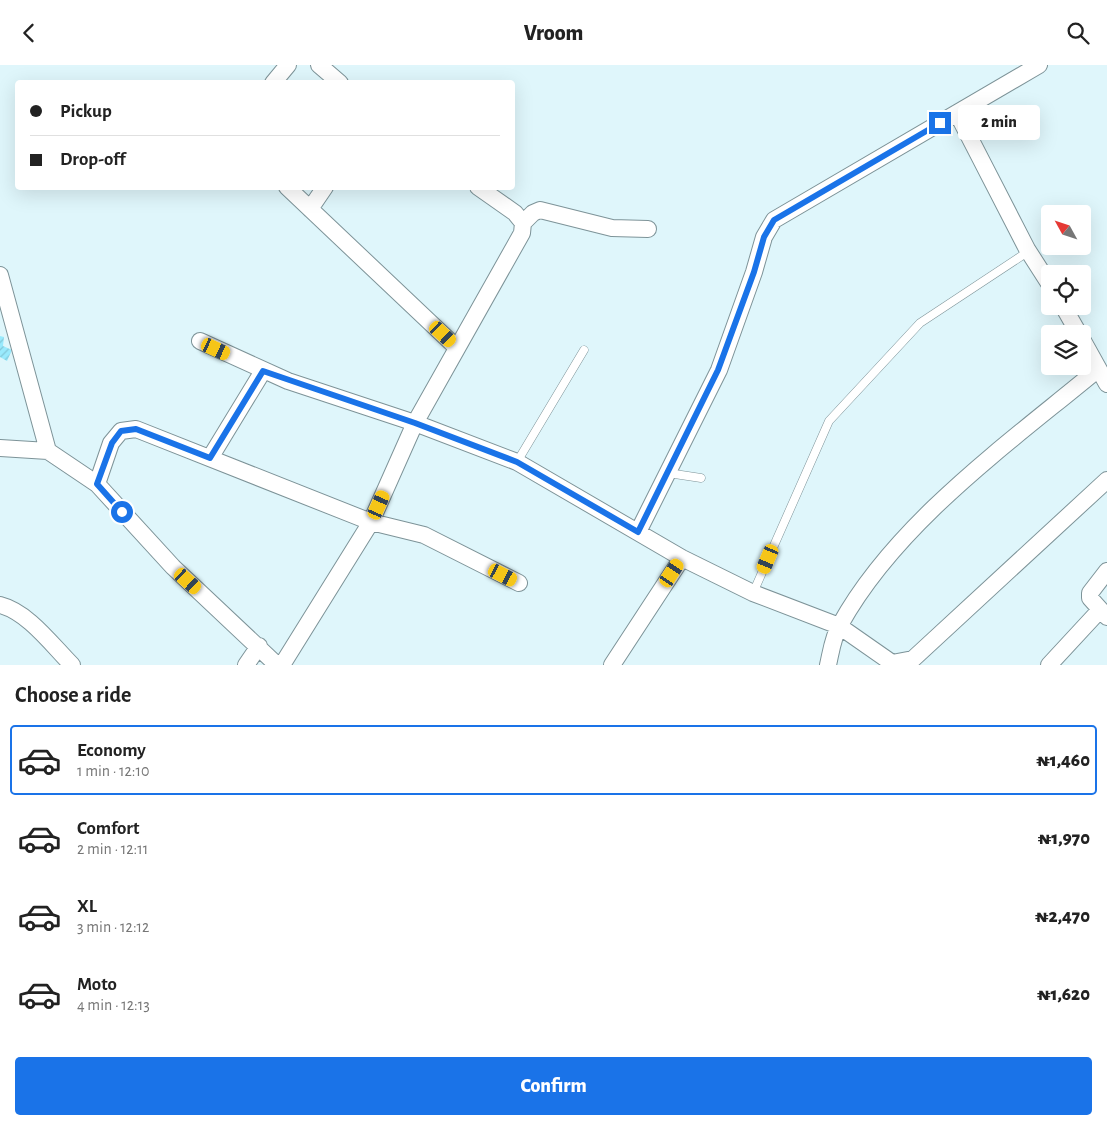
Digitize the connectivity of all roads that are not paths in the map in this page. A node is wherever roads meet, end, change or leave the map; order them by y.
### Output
1 (288, 65) edge
2 (1039, 65) edge
3 (327, 67) edge
4 (276, 80) edge
5 (338, 80) edge
6 (957, 113) junction
7 (290, 190) edge
8 (322, 190) edge
9 (482, 190) edge
10 (310, 209) junction
11 (523, 223) junction
12 (648, 229) dead end
13 (1029, 251) junction
14 (1041, 270) edge
15 (0, 275) edge
16 (200, 341) dead end
17 (456, 347) junction
18 (584, 350) dead end
19 (1091, 350) edge
20 (1100, 361) edge
21 (263, 371) junction
22 (1107, 384) edge
23 (415, 423) junction
24 (0, 448) edge
25 (48, 451) junction
26 (210, 458) junction
27 (517, 462) junction
28 (666, 472) junction
29 (701, 478) dead end
30 (1107, 480) edge
31 (97, 484) junction
32 (372, 522) junction
33 (638, 532) junction
34 (682, 558) junction
35 (1107, 571) edge
36 (519, 583) dead end
37 (753, 593) junction
38 (0, 605) edge
39 (1103, 614) edge
40 (839, 626) junction
41 (260, 646) junction
42 (72, 665) edge
43 (246, 665) edge
44 (277, 665) edge
45 (282, 665) edge
46 (612, 665) edge
47 (828, 665) edge
48 (1049, 665) edge

1 - 4 street
2 - 6 street
3 - 5 street
6 - 13 street
6 - 28 street
7 - 10 street
8 - 10 street
9 - 11 street
10 - 17 street
11 - 12 street
11 - 17 street
13 - 14 street
13 - 37 lane
15 - 25 street
16 - 21 street
17 - 23 street
18 - 27 lane
19 - 20 street
20 - 22 street
20 - 40 street
21 - 23 street
21 - 26 street
23 - 27 street
23 - 32 street
24 - 25 street
25 - 31 street
26 - 31 street
26 - 32 street
27 - 33 street
28 - 29 lane
28 - 33 street
30 - 40 street
31 - 41 street
32 - 36 street
32 - 45 street
33 - 34 street
34 - 37 street
34 - 46 street
35 - 39 street
37 - 40 street
38 - 42 street
39 - 48 street
40 - 47 street
41 - 43 street
41 - 44 street

